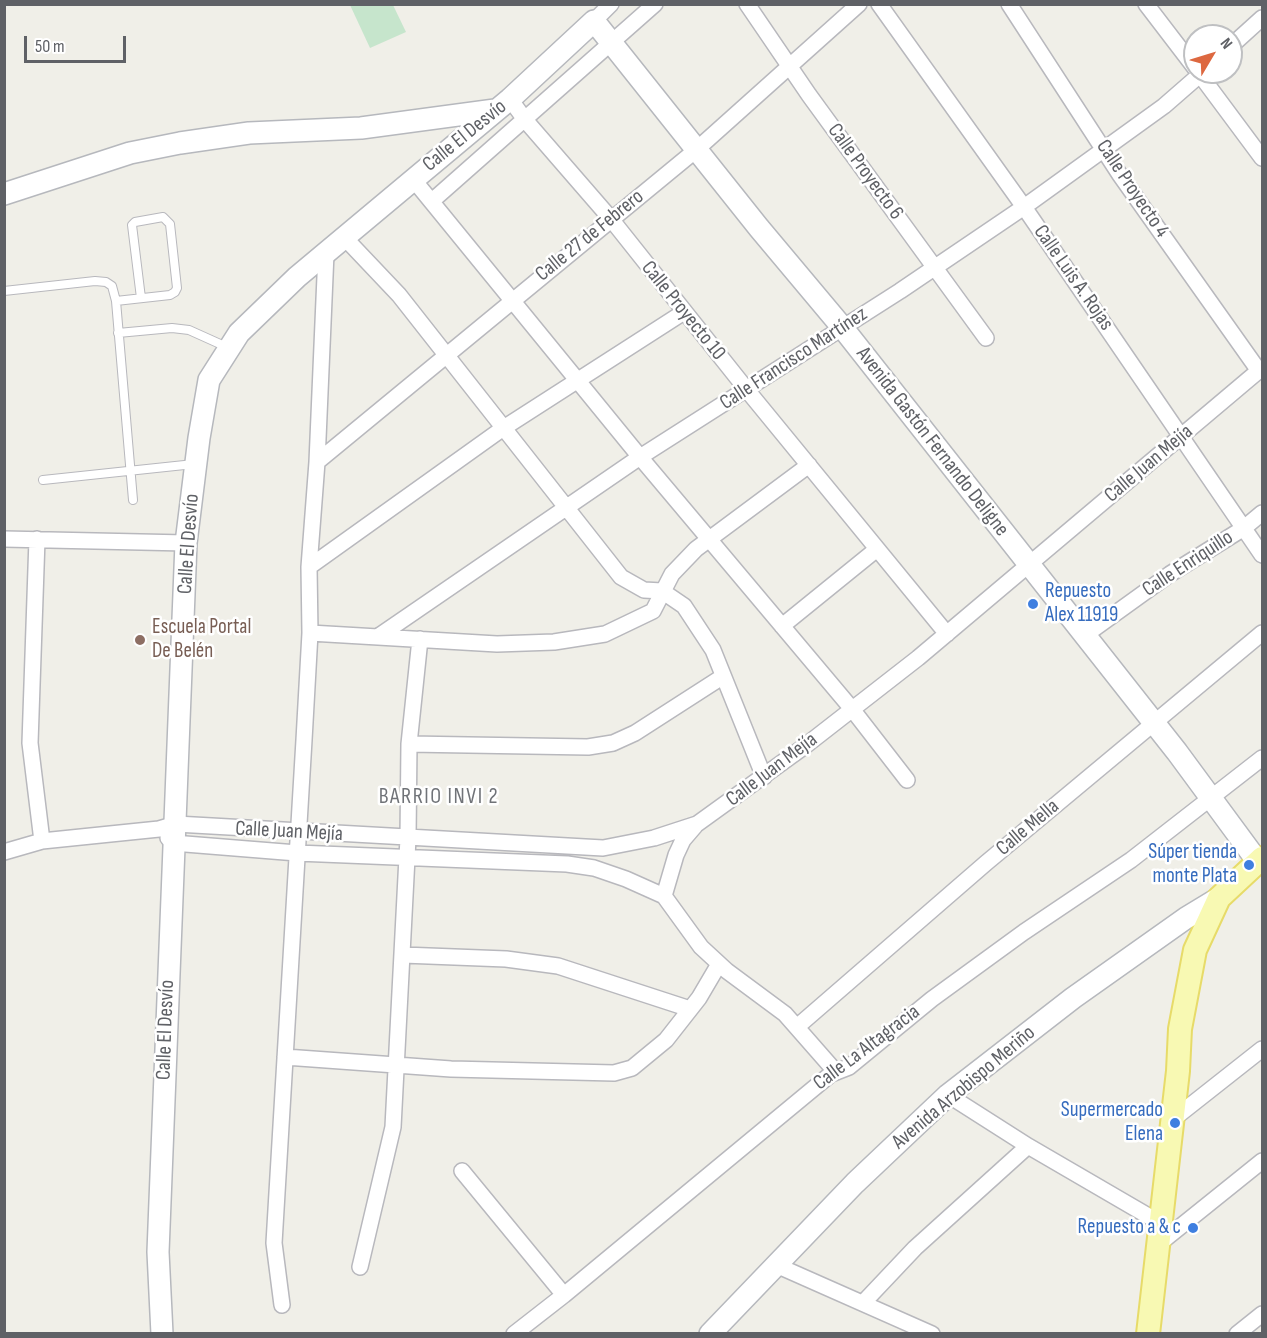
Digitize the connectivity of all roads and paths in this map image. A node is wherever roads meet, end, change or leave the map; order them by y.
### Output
1 (611, 4) edge
2 (655, 4) edge
3 (747, 4) edge
4 (859, 4) edge
5 (879, 4) edge
6 (1009, 4) edge
7 (1146, 4) edge
8 (1263, 18) edge
9 (594, 21) junction
10 (1243, 36) edge
11 (611, 42) junction
12 (1183, 51) edge
13 (789, 66) junction
14 (1187, 84) edge
15 (1208, 84) edge
16 (503, 104) junction
17 (526, 121) junction
18 (696, 150) junction
19 (1104, 150) junction
20 (1263, 158) edge
21 (413, 179) junction
22 (4, 194) edge
23 (432, 201) junction
24 (1024, 207) junction
25 (611, 219) junction
26 (344, 237) junction
27 (326, 253) junction
28 (935, 268) junction
29 (4, 291) edge
30 (141, 298) junction
31 (513, 299) junction
32 (116, 301) junction
33 (684, 312) junction
34 (842, 327) junction
35 (118, 333) junction
36 (986, 339) dead end
37 (229, 348) junction
38 (446, 356) junction
39 (1261, 370) edge
40 (577, 379) junction
41 (747, 390) junction
42 (502, 429) junction
43 (1181, 436) junction
44 (640, 457) junction
45 (317, 462) junction
46 (195, 464) junction
47 (808, 465) junction
48 (130, 470) junction
49 (43, 480) dead end
50 (132, 500) dead end
51 (565, 508) junction
52 (1263, 513) edge
53 (1244, 528) junction
54 (709, 538) junction
55 (4, 539) edge
56 (37, 539) junction
57 (186, 543) junction
58 (877, 549) junction
59 (1263, 555) edge
60 (1029, 566) junction
61 (309, 567) junction
62 (662, 591) junction
63 (782, 626) junction
64 (310, 633) junction
65 (1263, 633) edge
66 (947, 634) junction
67 (379, 636) junction
68 (1084, 636) junction
69 (420, 639) junction
70 (722, 677) junction
71 (852, 709) junction
72 (1154, 723) junction
73 (409, 744) junction
74 (1263, 758) edge
75 (764, 777) junction
76 (907, 780) dead end
77 (1210, 801) junction
78 (697, 824) junction
79 (170, 832) junction
80 (298, 833) junction
81 (408, 838) junction
82 (42, 841) junction
83 (4, 852) edge
84 (297, 853) junction
85 (407, 859) junction
86 (1261, 863) edge
87 (664, 896) junction
88 (1219, 898) junction
89 (403, 955) junction
90 (719, 964) junction
91 (690, 1009) junction
92 (798, 1026) junction
93 (1263, 1049) edge
94 (285, 1057) junction
95 (396, 1064) junction
96 (835, 1071) junction
97 (948, 1095) junction
98 (1172, 1120) junction
99 (1028, 1146) junction
100 (1263, 1161) edge
101 (462, 1171) dead end
102 (1161, 1234) junction
103 (776, 1264) junction
104 (360, 1267) dead end
105 (564, 1295) junction
106 (863, 1303) junction
107 (282, 1305) dead end
108 (1263, 1314) edge
109 (162, 1334) edge
110 (514, 1334) edge
111 (710, 1334) edge
112 (932, 1334) edge
113 (1148, 1334) edge
114 (1237, 1334) edge

1 - 9 street, Calle El Desvío
2 - 11 street
3 - 13 street, Calle Proyecto 6
4 - 13 street, Calle 27 de Febrero
5 - 24 street, Calle Luis A. Rojas
6 - 19 street, Calle Proyecto 4
7 - 12 street
8 - 10 street
9 - 11 street, Avenida Gastón Fernando Deligne
9 - 16 street, Calle El Desvío
11 - 17 street
11 - 18 street, Avenida Gastón Fernando Deligne
13 - 18 street, Calle 27 de Febrero
13 - 28 street, Calle Proyecto 6
14 - 19 street, Calle Francisco Martínez
15 - 20 street
16 - 17 street, Calle Proyecto 10
16 - 21 street, Calle El Desvío
16 - 22 street
17 - 23 street
17 - 25 street, Calle Proyecto 10
18 - 25 street, Calle 27 de Febrero
18 - 34 street, Avenida Gastón Fernando Deligne
19 - 24 street, Calle Francisco Martínez
19 - 39 street, Calle Proyecto 4
21 - 23 street
21 - 26 street, Calle El Desvío
23 - 31 street
24 - 28 street, Calle Francisco Martínez
24 - 43 street, Calle Luis A. Rojas
25 - 31 street, Calle 27 de Febrero
25 - 33 street, Calle Proyecto 10
26 - 27 street, Calle El Desvío
26 - 38 street
27 - 37 street, Calle El Desvío
27 - 45 street
28 - 34 street, Calle Francisco Martínez
28 - 36 street, Calle Proyecto 6
29 - 32 lane
30 - 30 lane
30 - 32 lane
31 - 38 street, Calle 27 de Febrero
31 - 40 street
32 - 35 lane
33 - 40 street
33 - 41 street, Calle Proyecto 10
34 - 41 street, Calle Francisco Martínez
34 - 60 street, Avenida Gastón Fernando Deligne
35 - 37 lane
35 - 48 lane
37 - 46 street, Calle El Desvío
38 - 42 street
38 - 45 street, Calle 27 de Febrero
39 - 43 street, Calle Juan Mejía
40 - 42 street
40 - 44 street
41 - 44 street, Calle Francisco Martínez
41 - 47 street, Calle Proyecto 10
42 - 51 street
42 - 61 street
43 - 53 street, Calle Luis A. Rojas
43 - 60 street, Calle Juan Mejía
44 - 51 street, Calle Francisco Martínez
44 - 54 street
45 - 61 street
46 - 48 lane
46 - 57 street, Calle El Desvío
47 - 54 street
47 - 58 street, Calle Proyecto 10
48 - 49 lane
48 - 50 lane
51 - 62 street
51 - 67 street, Calle Francisco Martínez
52 - 53 street, Calle Enriquillo
53 - 59 street, Calle Luis A. Rojas
53 - 68 street, Calle Enriquillo
54 - 62 street
54 - 63 street
55 - 56 street
56 - 57 street
56 - 82 street
57 - 79 street, Calle El Desvío
58 - 63 street
58 - 66 street, Calle Proyecto 10
60 - 66 street, Calle Juan Mejía
60 - 68 street, Avenida Gastón Fernando Deligne
61 - 64 street
62 - 69 street
62 - 70 street
63 - 71 street
64 - 67 street
64 - 80 street
65 - 72 street, Calle Mella
66 - 71 street, Calle Juan Mejía
67 - 69 street
68 - 72 street, Avenida Gastón Fernando Deligne
69 - 73 street
70 - 73 street
70 - 75 street
71 - 75 street, Calle Juan Mejía
71 - 76 street
72 - 77 street, Avenida Gastón Fernando Deligne
72 - 92 street, Calle Mella
73 - 81 street
74 - 77 street, Calle La Altagracia
75 - 78 street, Calle Juan Mejía
77 - 86 street, Avenida Gastón Fernando Deligne
77 - 96 street, Calle La Altagracia
78 - 81 street, Calle Juan Mejía
78 - 87 street
79 - 80 street, Calle Juan Mejía
79 - 82 street, Calle Juan Mejía
79 - 84 street, Calle Juan Mejía
79 - 109 street, Calle El Desvío
80 - 81 street, Calle Juan Mejía
80 - 84 street
81 - 85 street
82 - 83 street, Calle Juan Mejía
84 - 85 street, Calle Juan Mejía
84 - 94 street
85 - 87 street, Calle Juan Mejía
85 - 89 street
86 - 88 main road
87 - 90 street
88 - 97 street, Avenida Arzobispo Meriño
88 - 98 main road
89 - 91 street
89 - 95 street
90 - 91 street
90 - 92 street
91 - 95 street
92 - 96 street
93 - 98 street
94 - 95 street
94 - 107 street
95 - 104 street
96 - 105 street, Calle La Altagracia
97 - 99 street
97 - 103 street, Avenida Arzobispo Meriño
98 - 102 main road
99 - 102 street
99 - 106 street
100 - 102 street
101 - 105 street
102 - 113 main road
103 - 106 street
103 - 111 street, Avenida Arzobispo Meriño
105 - 110 street, Calle La Altagracia
106 - 112 street
108 - 114 street

